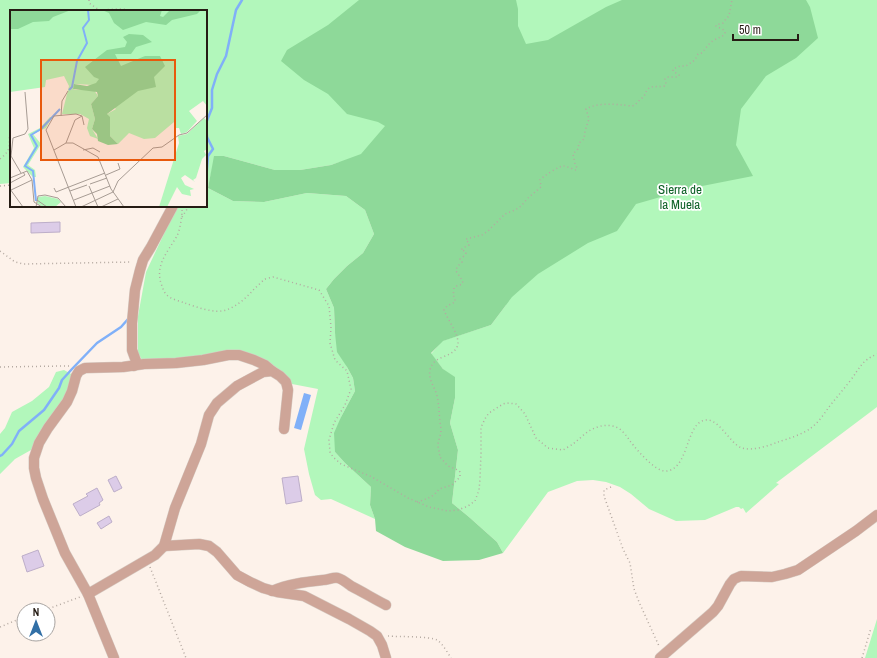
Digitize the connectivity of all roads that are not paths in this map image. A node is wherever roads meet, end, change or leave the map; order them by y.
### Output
1 (172, 207) edge
2 (134, 366) junction
3 (272, 371) junction
4 (284, 429) dead end
5 (877, 515) edge
6 (164, 546) junction
7 (272, 591) junction
8 (88, 594) junction
9 (386, 605) dead end
10 (662, 656) edge
11 (114, 658) edge
12 (386, 658) edge

1 - 2 street
2 - 3 street
2 - 8 street
3 - 4 street
3 - 6 street
5 - 10 street
6 - 7 street
6 - 8 street
7 - 9 street
7 - 12 street
8 - 11 street

